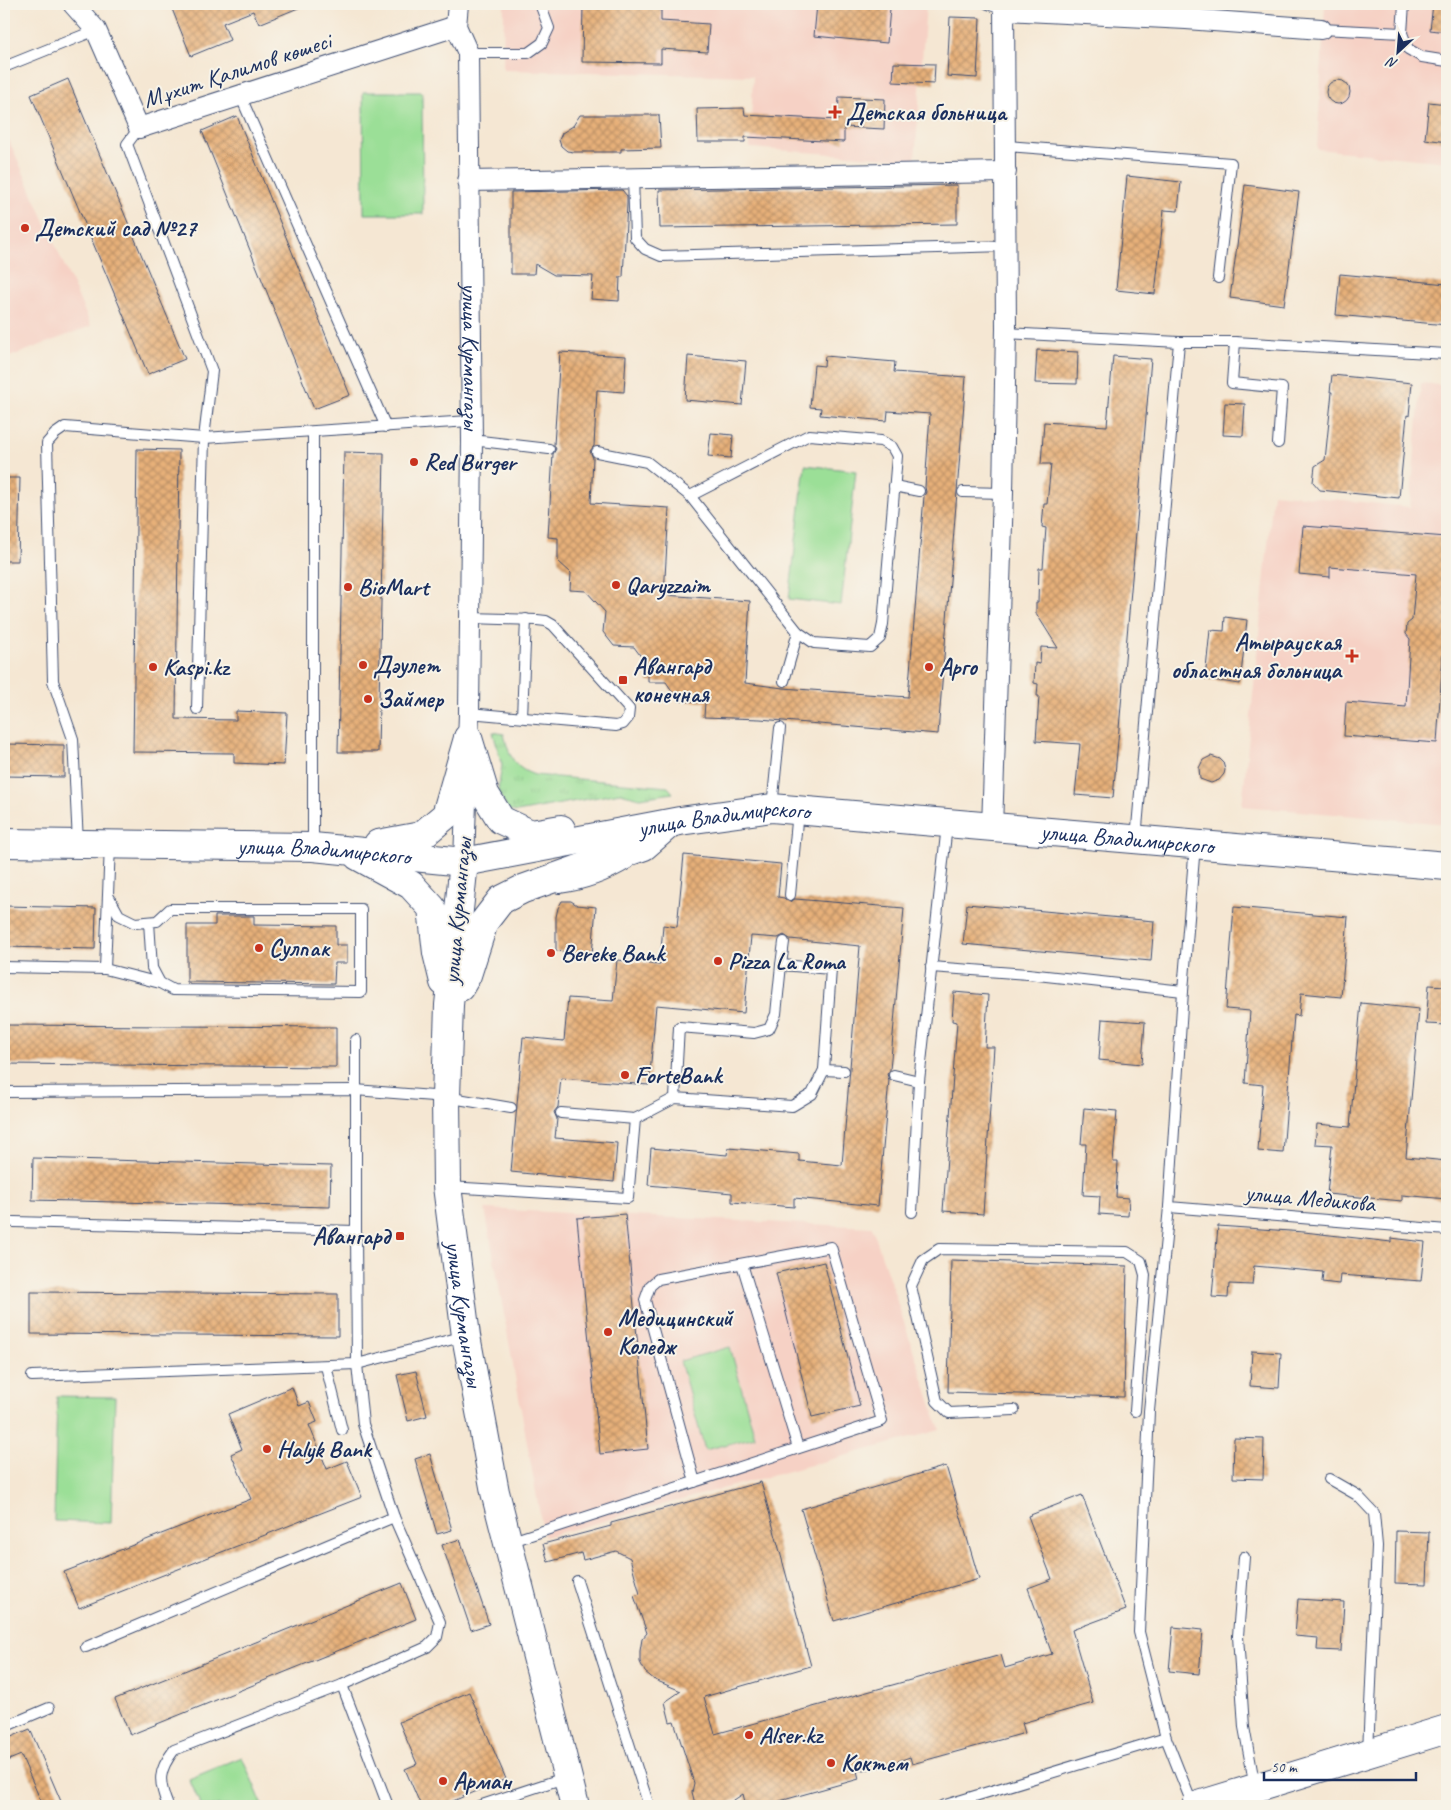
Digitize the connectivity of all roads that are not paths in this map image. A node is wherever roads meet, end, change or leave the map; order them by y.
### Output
1 (73, 4) edge
2 (458, 4) edge
3 (540, 4) edge
4 (1404, 4) edge
5 (998, 6) edge
6 (1186, 11) edge
7 (456, 26) junction
8 (1321, 29) joint
9 (96, 30) junction
10 (1402, 33) junction
11 (468, 53) junction
12 (1447, 61) edge
13 (4, 67) edge
14 (240, 95) junction
15 (139, 128) junction
16 (1006, 146) junction
17 (1006, 172) junction
18 (633, 178) junction
19 (468, 181) junction
20 (1006, 246) junction
21 (1218, 278) dead end
22 (1006, 332) junction
23 (1179, 342) junction
24 (1235, 342) junction
25 (1447, 354) edge
26 (386, 427) junction
27 (471, 431) junction
28 (313, 432) junction
29 (204, 438) junction
30 (1278, 443) dead end
31 (549, 449) dead end
32 (597, 452) dead end
33 (894, 486) junction
34 (919, 490) dead end
35 (963, 492) dead end
36 (1003, 493) junction
37 (690, 496) junction
38 (470, 618) junction
39 (526, 619) junction
40 (798, 632) junction
41 (784, 681) dead end
42 (197, 709) dead end
43 (522, 717) junction
44 (468, 726) junction
45 (780, 728) dead end
46 (785, 810) junction
47 (671, 822) junction
48 (947, 824) junction
49 (992, 828) junction
50 (1136, 840) junction
51 (4, 843) edge
52 (78, 844) junction
53 (110, 844) junction
54 (1195, 845) junction
55 (313, 847) junction
56 (346, 850) junction
57 (464, 862) junction
58 (1447, 866) edge
59 (790, 895) dead end
60 (109, 897) junction
61 (149, 922) junction
62 (784, 942) dead end
63 (781, 965) junction
64 (4, 967) edge
65 (931, 967) junction
66 (105, 969) junction
67 (160, 983) junction
68 (1183, 991) junction
69 (449, 1005) junction
70 (356, 1040) dead end
71 (824, 1070) junction
72 (844, 1072) dead end
73 (894, 1075) dead end
74 (919, 1081) junction
75 (355, 1090) junction
76 (4, 1092) edge
77 (446, 1097) junction
78 (675, 1098) junction
79 (511, 1108) dead end
80 (561, 1113) dead end
81 (635, 1118) junction
82 (446, 1186) junction
83 (1169, 1207) junction
84 (912, 1212) dead end
85 (14, 1222) dead end
86 (1447, 1230) edge
87 (356, 1231) junction
88 (742, 1264) junction
89 (466, 1336) junction
90 (358, 1364) junction
91 (326, 1366) junction
92 (32, 1376) dead end
93 (1014, 1410) dead end
94 (1135, 1411) dead end
95 (342, 1430) dead end
96 (798, 1448) junction
97 (1329, 1479) dead end
98 (695, 1482) junction
99 (394, 1517) junction
100 (508, 1542) junction
101 (1244, 1557) dead end
102 (577, 1581) dead end
103 (86, 1647) dead end
104 (342, 1685) junction
105 (49, 1708) dead end
106 (4, 1727) edge
107 (1447, 1729) edge
108 (1166, 1738) junction
109 (1368, 1753) junction
110 (568, 1777) junction
111 (1256, 1788) junction
112 (506, 1802) edge
113 (168, 1806) edge
114 (388, 1806) edge
115 (479, 1806) edge
116 (575, 1806) edge
117 (649, 1806) edge
118 (942, 1806) edge
119 (1195, 1806) edge

1 - 9 street, Мұхит Қалимов көшесі
2 - 7 street, улица Курмангазы
3 - 11 lane
4 - 10 lane
5 - 6 street
5 - 16 street
6 - 8 street
7 - 11 street, улица Курмангазы
7 - 14 street, Мұхит Қалимов көшесі
8 - 10 lane
9 - 13 lane
9 - 15 street, Мұхит Қалимов көшесі
10 - 12 lane
11 - 19 street, улица Курмангазы
14 - 15 street, Мұхит Қалимов көшесі
14 - 26 lane
15 - 29 lane
16 - 17 street
16 - 21 lane
17 - 18 street
17 - 20 street
18 - 19 street
18 - 20 lane
19 - 27 street, улица Курмангазы
20 - 22 street
22 - 23 lane
22 - 36 street
23 - 24 lane
23 - 50 lane
24 - 25 lane
24 - 30 lane
26 - 27 lane
26 - 28 lane
27 - 31 lane
27 - 38 street, улица Курмангазы
28 - 29 lane
28 - 55 lane
29 - 42 lane
29 - 52 lane
32 - 37 lane
33 - 34 lane
33 - 37 lane
33 - 40 lane
35 - 36 lane
36 - 49 street
37 - 40 lane
38 - 39 lane
38 - 44 street, улица Курмангазы
39 - 43 lane
39 - 43 lane
40 - 41 lane
43 - 44 lane
44 - 47 street
44 - 56 street
44 - 57 street, улица Курмангазы
45 - 46 lane
46 - 47 street, улица Владимирского
46 - 48 street, улица Владимирского
46 - 59 lane
47 - 57 street, улица Владимирского
47 - 69 street
48 - 49 street, улица Владимирского
48 - 65 lane
49 - 50 street, улица Владимирского
50 - 54 street, улица Владимирского
51 - 52 street, улица Владимирского
52 - 53 street, улица Владимирского
53 - 55 street, улица Владимирского
53 - 60 lane
54 - 58 street, улица Владимирского
54 - 68 lane
55 - 56 street, улица Владимирского
56 - 57 street, улица Владимирского
56 - 69 street
57 - 69 street, улица Курмангазы
60 - 61 lane
60 - 66 lane
61 - 67 lane
61 - 67 lane
62 - 63 lane
63 - 71 lane
63 - 78 lane
64 - 66 lane
65 - 68 lane
65 - 74 lane
66 - 67 lane
68 - 83 lane
69 - 77 street, улица Курмангазы
70 - 75 lane
71 - 72 lane
71 - 78 lane
73 - 74 lane
74 - 84 lane
75 - 76 lane
75 - 77 lane
75 - 87 lane
77 - 79 lane
77 - 82 street, улица Курмангазы
78 - 81 lane
80 - 81 lane
81 - 82 lane
82 - 89 street, улица Курмангазы
83 - 86 lane, улица Медикова
83 - 108 lane
85 - 87 lane
87 - 90 lane
88 - 96 lane
88 - 96 lane
88 - 98 lane
89 - 90 lane
89 - 100 street, улица Курмангазы
90 - 91 lane
90 - 99 lane
91 - 92 lane
91 - 95 lane
93 - 94 lane
96 - 98 lane
97 - 109 lane
98 - 100 lane
99 - 103 lane
99 - 104 lane
100 - 110 street, улица Курмангазы
101 - 111 lane
102 - 117 lane
104 - 113 lane
104 - 114 lane
105 - 106 lane
107 - 109 street
108 - 118 lane
108 - 119 lane
109 - 111 street
110 - 112 lane
110 - 116 street, улица Курмангазы
111 - 119 street
112 - 115 lane

